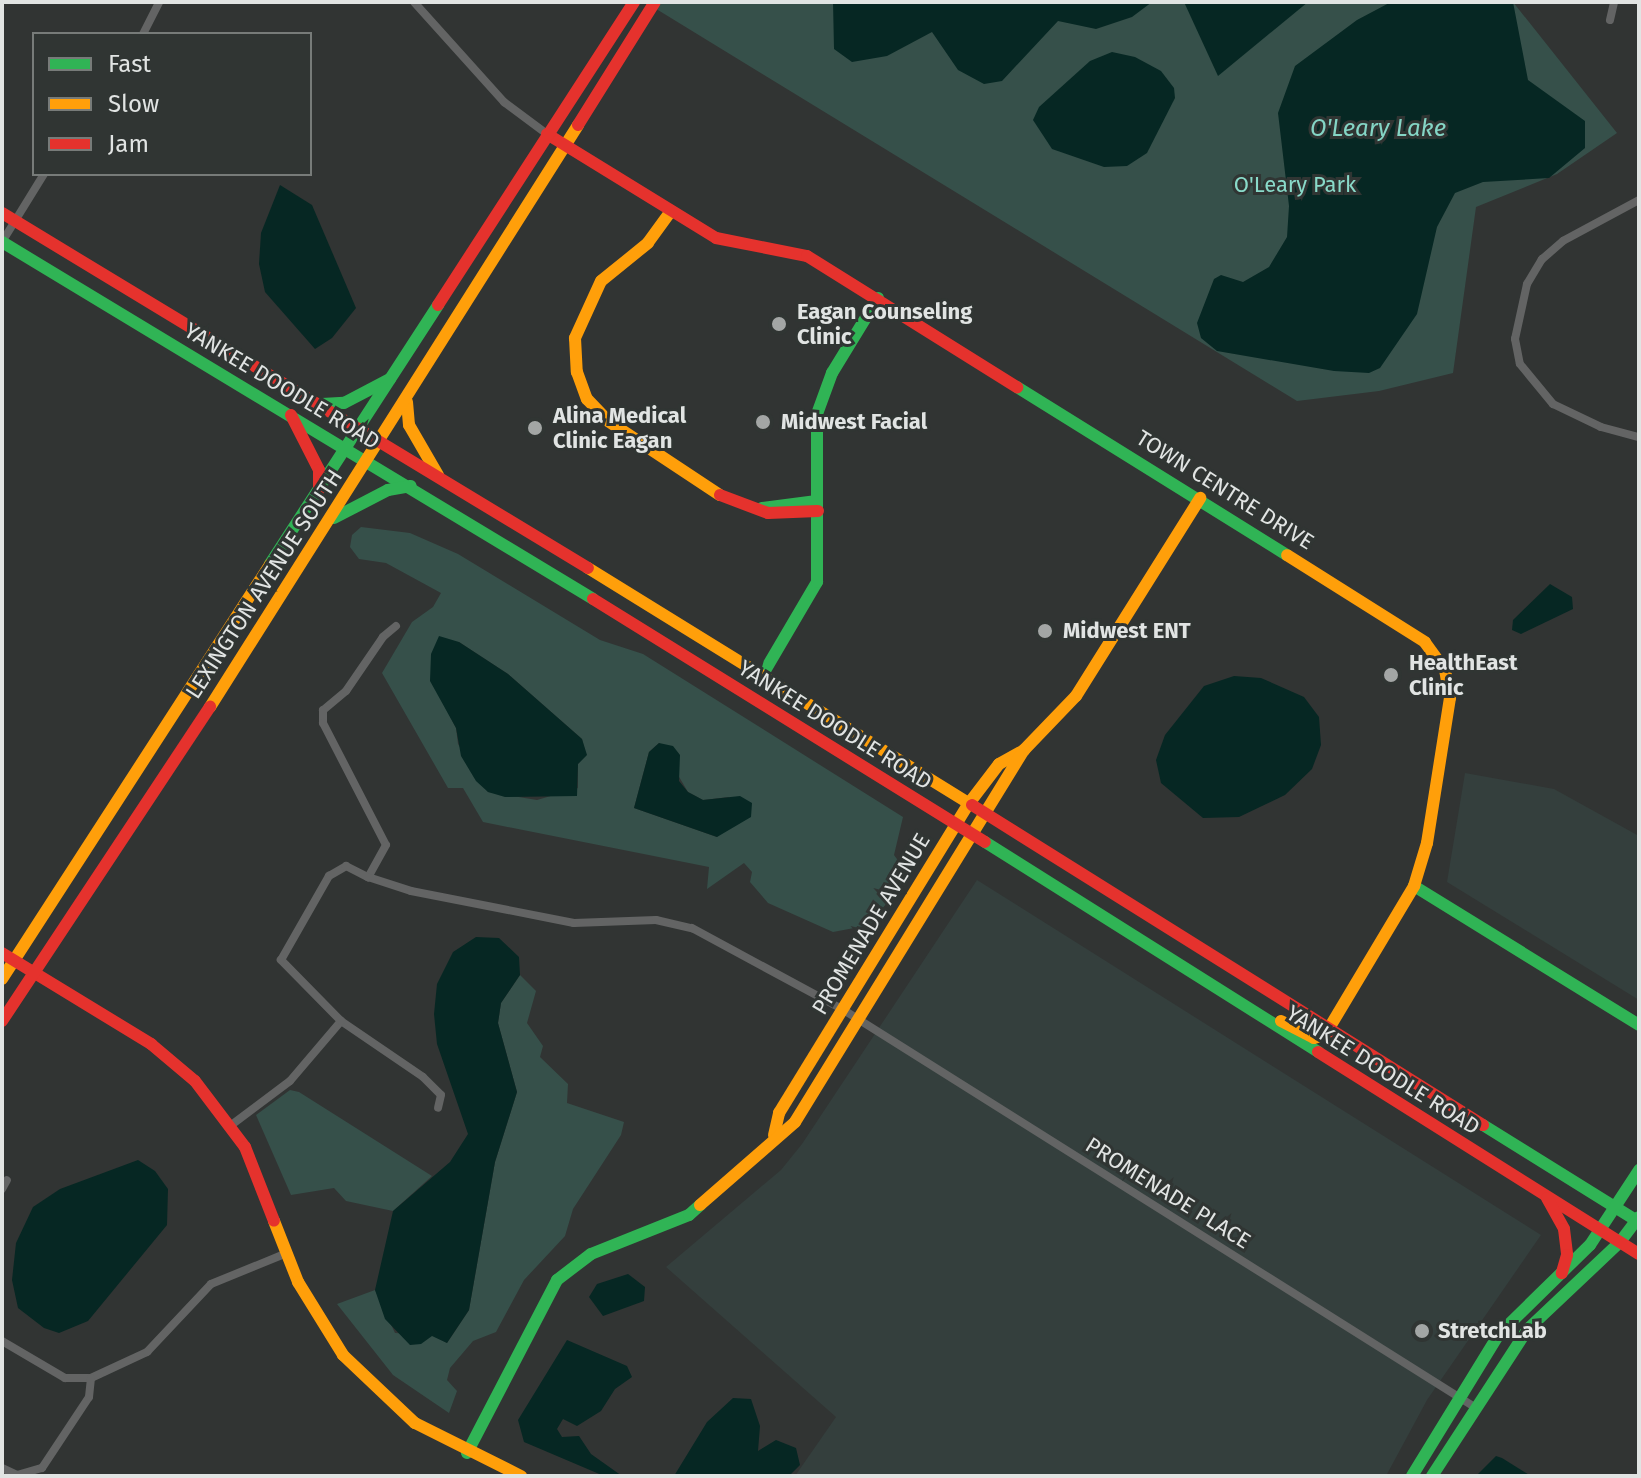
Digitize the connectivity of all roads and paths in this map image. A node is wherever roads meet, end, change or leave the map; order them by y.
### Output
1 (159, 2) edge
2 (414, 2) edge
3 (634, 2) edge
4 (655, 2) edge
5 (1614, 2) edge
6 (1610, 20) dead end
7 (144, 32) edge
8 (547, 134) junction
9 (566, 146) junction
10 (43, 176) edge
11 (1639, 200) edge
12 (671, 211) junction
13 (2, 213) edge
14 (15, 221) junction
15 (2, 242) edge
16 (878, 298) junction
17 (393, 378) junction
18 (407, 401) junction
19 (318, 404) junction
20 (289, 413) junction
21 (360, 429) junction
22 (1639, 437) edge
23 (381, 442) junction
24 (348, 448) junction
25 (369, 461) junction
26 (440, 478) junction
27 (411, 486) junction
28 (319, 493) junction
29 (1200, 498) junction
30 (817, 506) junction
31 (332, 519) junction
32 (396, 626) dead end
33 (763, 674) junction
34 (1024, 750) junction
35 (967, 806) junction
36 (986, 818) junction
37 (955, 824) junction
38 (974, 837) junction
39 (368, 877) junction
40 (1414, 886) junction
41 (8, 957) edge
42 (32, 972) junction
43 (2, 979) edge
44 (1214, 987) junction
45 (842, 1009) junction
46 (857, 1019) junction
47 (2, 1021) edge
48 (341, 1021) junction
49 (1639, 1025) edge
50 (1330, 1027) junction
51 (438, 1108) dead end
52 (230, 1126) junction
53 (774, 1135) junction
54 (1639, 1170) edge
55 (1545, 1195) junction
56 (1617, 1208) junction
57 (1638, 1220) edge
58 (1602, 1230) junction
59 (1620, 1242) junction
60 (287, 1253) junction
61 (1639, 1254) edge
62 (1562, 1273) junction
63 (2, 1341) edge
64 (91, 1378) junction
65 (1457, 1396) junction
66 (1476, 1408) junction
67 (467, 1453) junction
68 (2, 1468) edge
69 (521, 1476) edge
70 (1412, 1476) edge
71 (1432, 1476) edge

1 - 7 street
2 - 8 street
3 - 8 street, LEXINGTON AVENUE SOUTH
4 - 9 street, LEXINGTON AVENUE SOUTH
5 - 6 street
8 - 9 street, TOWN CENTRE DRIVE
8 - 17 street, LEXINGTON AVENUE SOUTH
9 - 12 street, TOWN CENTRE DRIVE
9 - 18 street, LEXINGTON AVENUE SOUTH
10 - 14 street
11 - 22 street
12 - 16 street, TOWN CENTRE DRIVE
12 - 30 street
13 - 14 street, YANKEE DOODLE ROAD
14 - 15 street
14 - 19 street, YANKEE DOODLE ROAD
15 - 20 street, YANKEE DOODLE ROAD
16 - 29 street, TOWN CENTRE DRIVE
16 - 30 street
17 - 19 street
17 - 21 street, LEXINGTON AVENUE SOUTH
18 - 23 street, LEXINGTON AVENUE SOUTH
18 - 26 street
19 - 21 street, YANKEE DOODLE ROAD
20 - 24 street, YANKEE DOODLE ROAD
20 - 28 street
21 - 23 street, YANKEE DOODLE ROAD
21 - 24 street, LEXINGTON AVENUE SOUTH
23 - 25 street, LEXINGTON AVENUE SOUTH
23 - 26 street, YANKEE DOODLE ROAD
24 - 25 street, YANKEE DOODLE ROAD
24 - 28 street, LEXINGTON AVENUE SOUTH
25 - 27 street, YANKEE DOODLE ROAD
25 - 31 street, LEXINGTON AVENUE SOUTH
26 - 33 street, YANKEE DOODLE ROAD
27 - 31 street
27 - 37 street, YANKEE DOODLE ROAD
28 - 41 street, LEXINGTON AVENUE SOUTH
29 - 34 street, PROMENADE AVENUE
29 - 40 street, TOWN CENTRE DRIVE
30 - 33 street
31 - 42 street, LEXINGTON AVENUE SOUTH
32 - 39 street
33 - 35 street, YANKEE DOODLE ROAD
34 - 35 street, PROMENADE AVENUE
34 - 36 street, PROMENADE AVENUE
35 - 36 street, YANKEE DOODLE ROAD
35 - 37 street, PROMENADE AVENUE
36 - 38 street, PROMENADE AVENUE
36 - 50 street, YANKEE DOODLE ROAD
37 - 38 street, YANKEE DOODLE ROAD
37 - 45 street, PROMENADE AVENUE
38 - 44 street, YANKEE DOODLE ROAD
38 - 46 street, PROMENADE AVENUE
39 - 45 street, PROMENADE PLACE
39 - 48 street, PROMENADE PLACE
40 - 49 street
40 - 50 street, TOWN CENTRE DRIVE
41 - 42 street
41 - 43 street, LEXINGTON AVENUE SOUTH
42 - 47 street, LEXINGTON AVENUE SOUTH
42 - 52 street
44 - 50 street
44 - 55 street, YANKEE DOODLE ROAD
45 - 46 street, PROMENADE PLACE
45 - 53 street, PROMENADE AVENUE
46 - 53 street, PROMENADE AVENUE
46 - 65 street, PROMENADE PLACE
48 - 51 street
48 - 52 street
50 - 56 street, YANKEE DOODLE ROAD
52 - 60 street
53 - 67 street, PROMENADE AVENUE
54 - 56 street
55 - 58 street, YANKEE DOODLE ROAD
55 - 62 street
56 - 57 street, YANKEE DOODLE ROAD
56 - 58 street
57 - 59 street
58 - 59 street, YANKEE DOODLE ROAD
58 - 62 street
59 - 61 street, YANKEE DOODLE ROAD
59 - 66 street
60 - 64 street
60 - 67 street
62 - 65 street
63 - 64 street
64 - 68 street
65 - 66 street, PROMENADE PLACE
65 - 70 street
66 - 71 street
67 - 69 street

